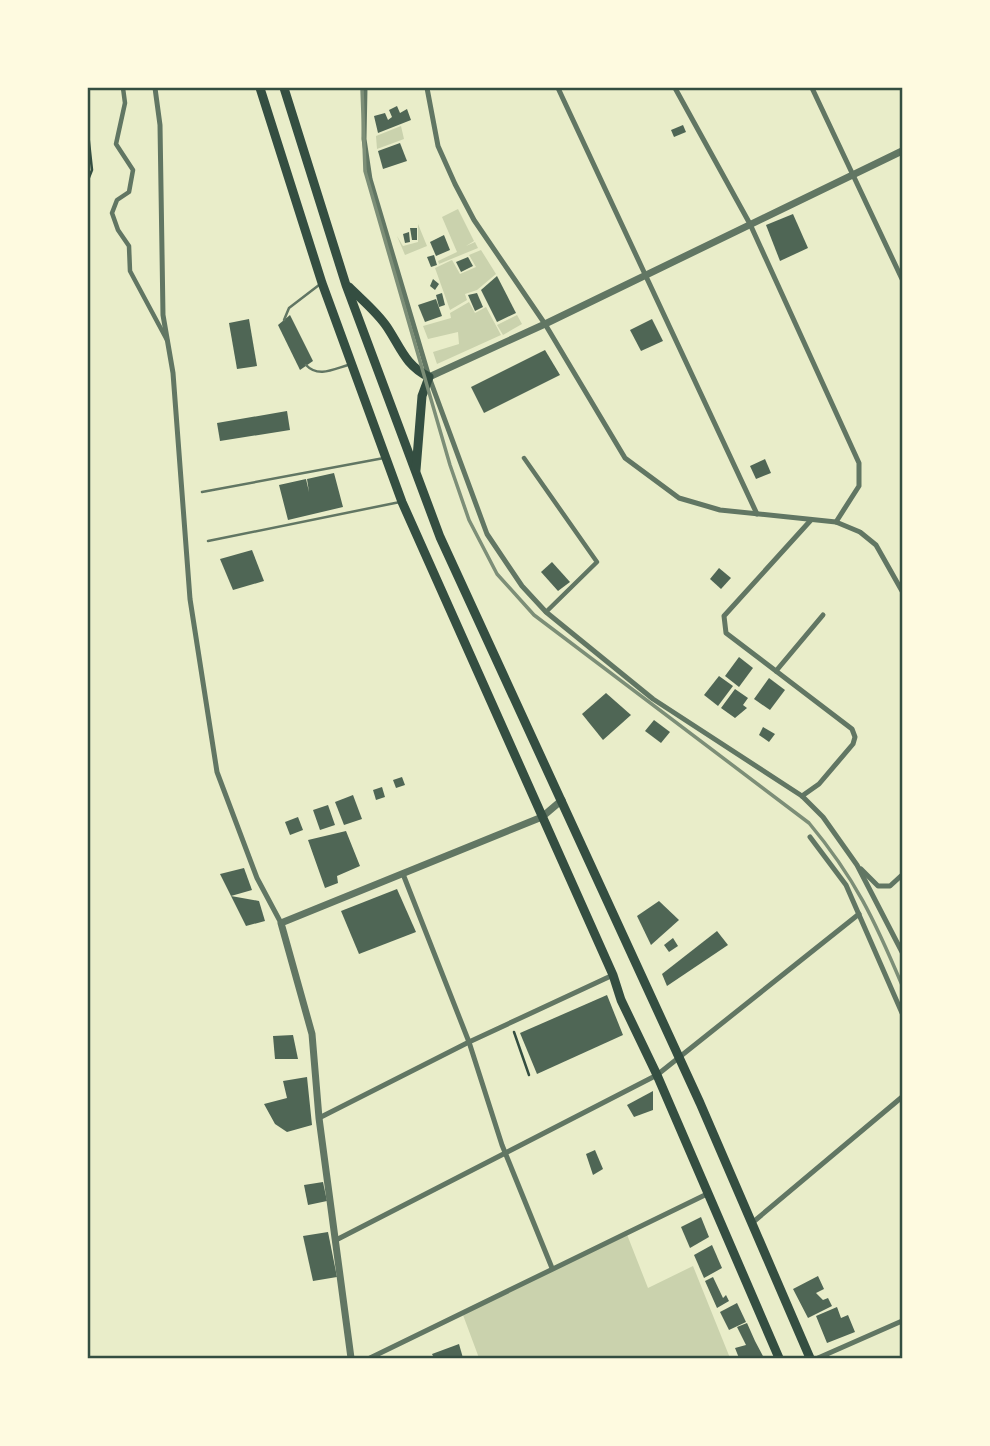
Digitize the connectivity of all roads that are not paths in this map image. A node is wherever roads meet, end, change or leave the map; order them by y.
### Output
1 (123, 88) edge
2 (155, 88) edge
3 (260, 88) edge
4 (284, 88) edge
5 (365, 88) edge
6 (427, 88) edge
7 (558, 88) edge
8 (675, 88) edge
9 (824, 88) edge
10 (813, 90) edge
11 (902, 151) edge
12 (854, 174) junction
13 (750, 224) junction
14 (645, 276) junction
15 (902, 279) edge
16 (322, 283) junction
17 (346, 285) junction
18 (284, 320) dead end
19 (545, 324) junction
20 (169, 342) junction
21 (350, 364) junction
22 (306, 365) dead end
23 (429, 376) junction
24 (384, 458) junction
25 (524, 458) dead end
26 (415, 475) junction
27 (202, 492) dead end
28 (402, 502) junction
29 (757, 514) junction
30 (811, 520) junction
31 (836, 522) junction
32 (208, 541) dead end
33 (900, 581) edge
34 (902, 591) edge
35 (546, 612) junction
36 (823, 615) dead end
37 (776, 671) junction
38 (802, 796) junction
39 (562, 800) junction
40 (542, 817) junction
41 (810, 837) dead end
42 (857, 865) junction
43 (403, 874) junction
44 (902, 875) edge
45 (859, 914) junction
46 (281, 923) junction
47 (902, 952) edge
48 (613, 975) junction
49 (902, 1013) edge
50 (470, 1042) junction
51 (680, 1058) junction
52 (657, 1074) junction
53 (902, 1097) edge
54 (319, 1118) junction
55 (506, 1152) junction
56 (707, 1194) junction
57 (751, 1224) junction
58 (338, 1239) junction
59 (552, 1268) junction
60 (902, 1321) edge
61 (351, 1359) edge
62 (370, 1359) edge
63 (779, 1359) edge
64 (810, 1359) edge
65 (818, 1359) edge

1 - 20 street
2 - 20 street
3 - 16 main road
4 - 17 main road
5 - 23 street
6 - 19 street
7 - 14 street
8 - 13 street
9 - 10 street
10 - 12 street
11 - 12 street
12 - 13 street
12 - 15 street
13 - 14 street
13 - 31 street
14 - 19 street
14 - 29 street
16 - 18 lane
16 - 21 main road
17 - 23 main road
17 - 26 main road
19 - 23 street
19 - 29 street
20 - 46 street
21 - 22 lane
21 - 24 main road
23 - 26 main road
23 - 35 street
24 - 27 lane
24 - 28 main road
25 - 35 street
26 - 39 main road
28 - 32 lane
28 - 40 main road
29 - 30 street
30 - 31 street
30 - 37 street
31 - 33 street
33 - 34 street
35 - 38 street
36 - 37 street
37 - 38 street
38 - 42 street
39 - 40 street
39 - 51 main road
40 - 43 street
40 - 48 main road
41 - 45 street
42 - 44 street
42 - 47 street
43 - 46 street
43 - 50 street
45 - 49 street
45 - 51 street
46 - 54 street
48 - 50 street
48 - 52 main road
50 - 54 street
50 - 55 street
51 - 52 street
51 - 57 main road
52 - 55 street
52 - 56 main road
53 - 57 street
54 - 58 street
55 - 58 street
55 - 59 street
56 - 59 street
56 - 63 main road
57 - 64 main road
58 - 61 street
59 - 62 street
60 - 65 street

